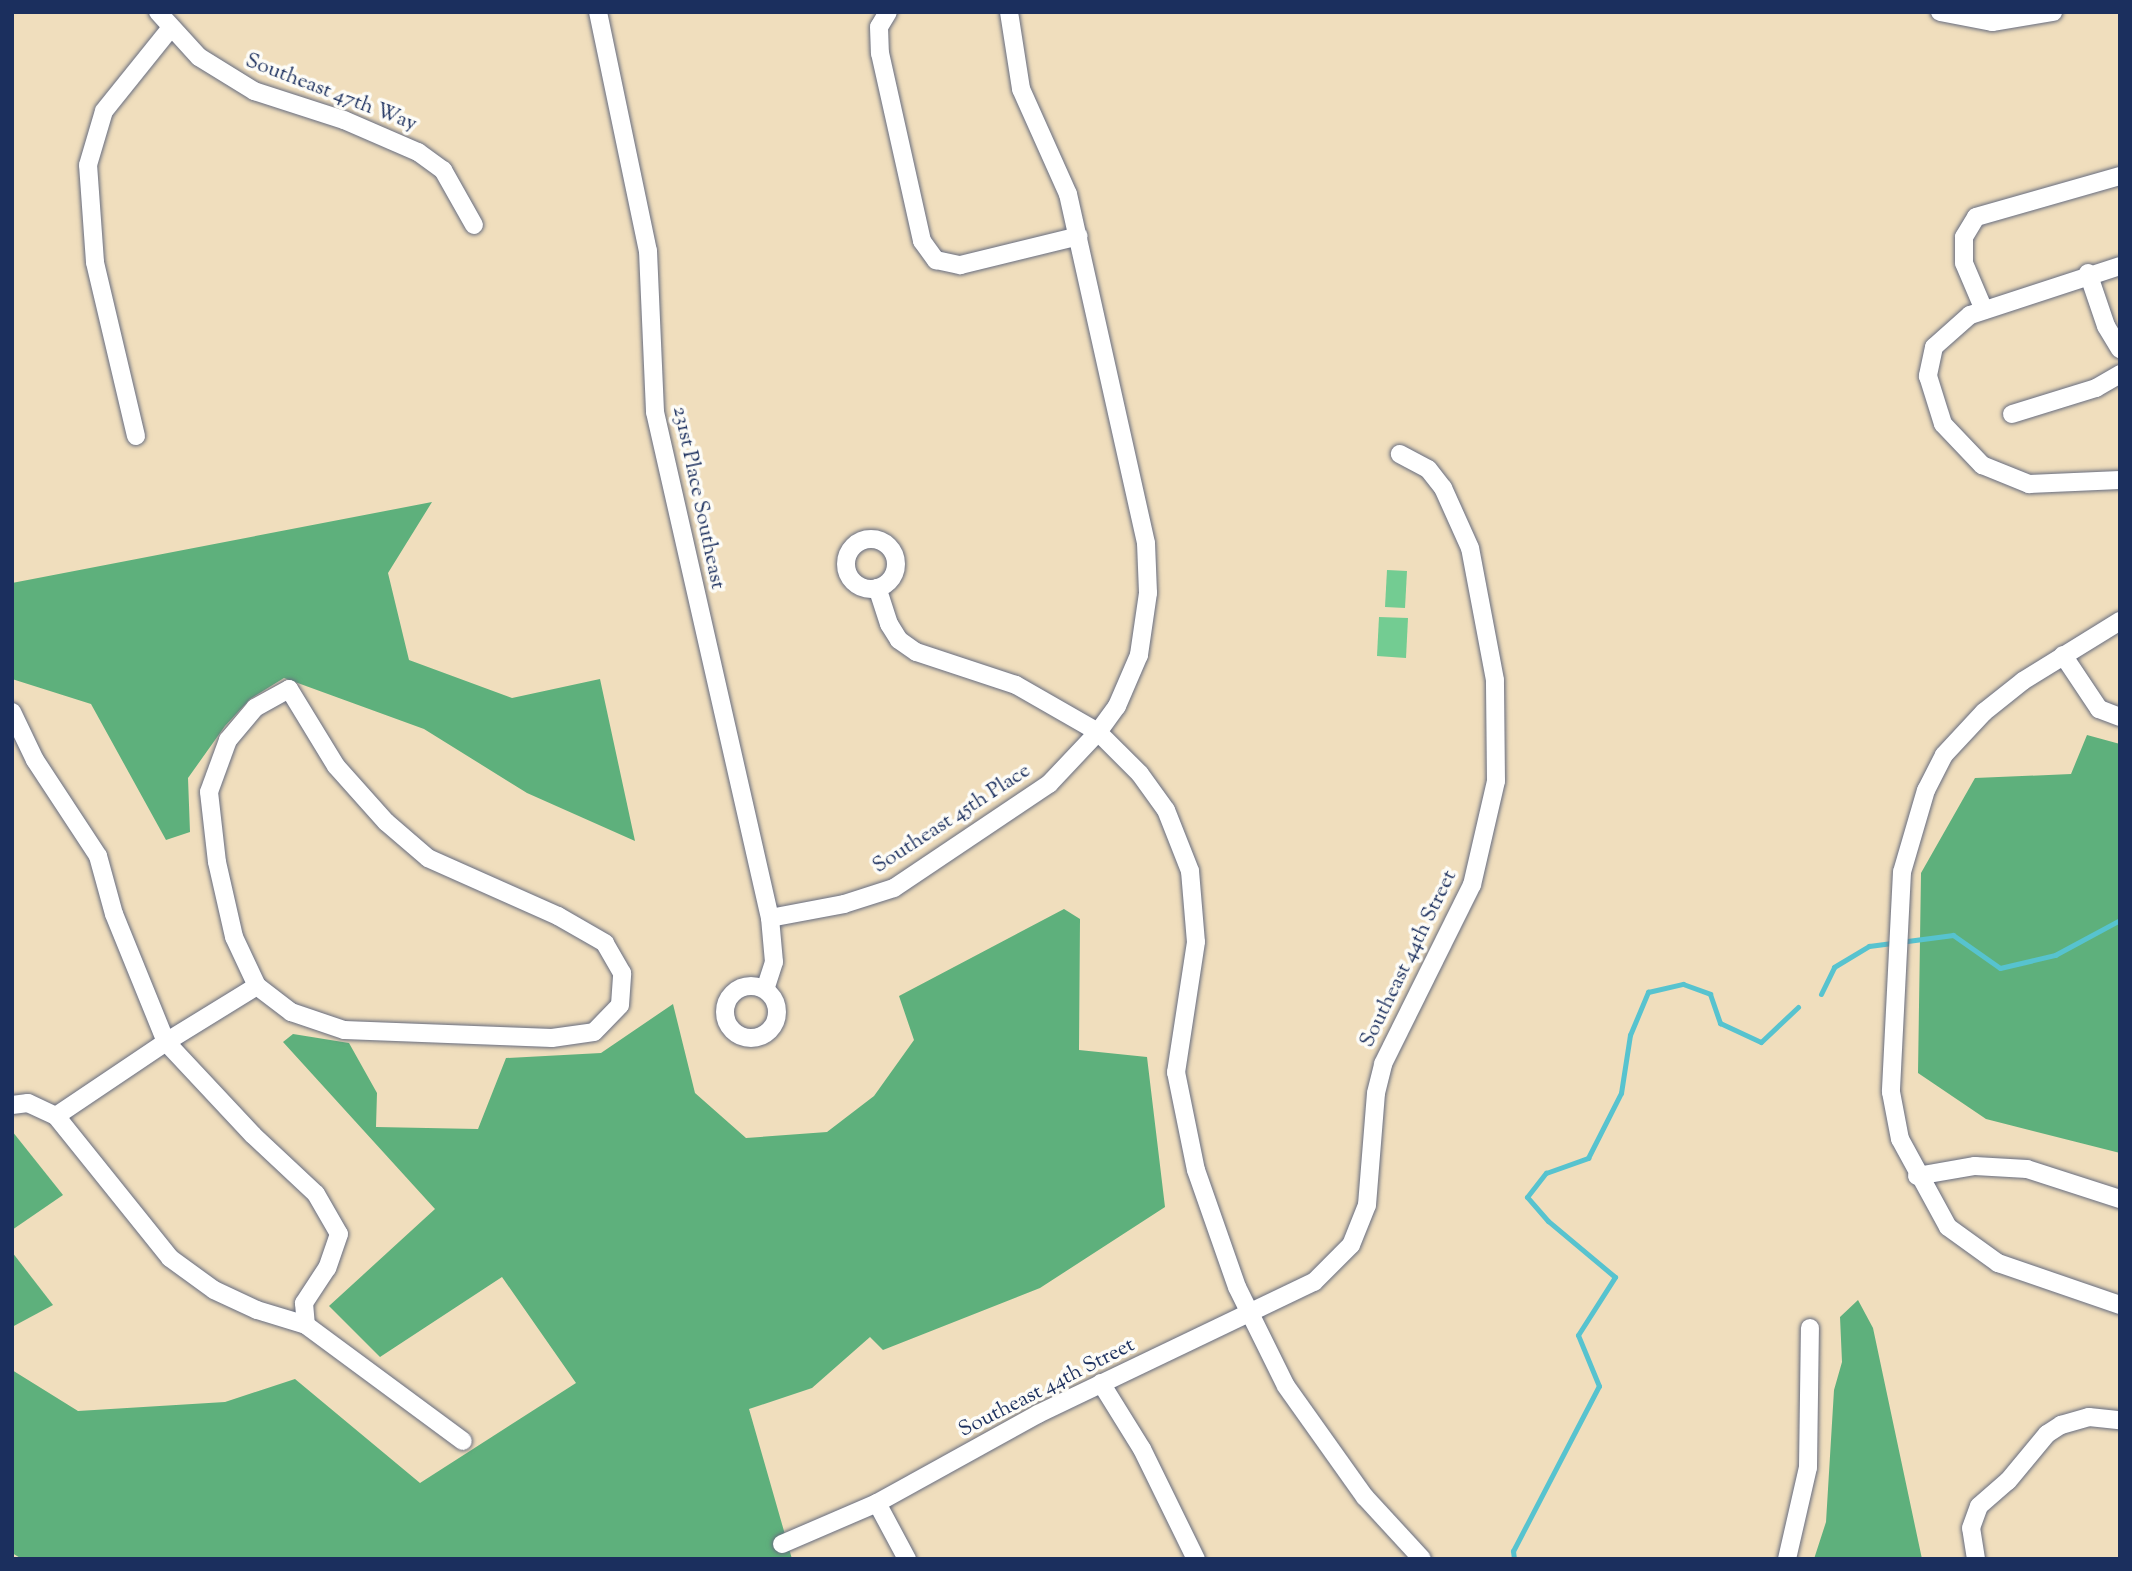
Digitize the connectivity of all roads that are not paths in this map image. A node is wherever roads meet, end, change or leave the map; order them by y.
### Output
1 (158, 12) edge
2 (598, 12) edge
3 (888, 12) edge
4 (1009, 12) edge
5 (1940, 12) edge
6 (2053, 12) edge
7 (170, 29) junction
8 (2120, 176) edge
9 (474, 225) dead end
10 (1079, 236) junction
11 (2120, 266) edge
12 (2088, 273) junction
13 (1984, 310) junction
14 (2120, 349) edge
15 (2120, 374) edge
16 (2012, 414) dead end
17 (136, 436) dead end
18 (1399, 454) dead end
19 (2120, 480) edge
20 (877, 588) dead end
21 (2120, 621) edge
22 (2063, 655) junction
23 (12, 712) edge
24 (2120, 717) edge
25 (1098, 732) junction
26 (770, 918) junction
27 (257, 986) junction
28 (765, 989) dead end
29 (166, 1042) junction
30 (12, 1105) edge
31 (56, 1116) junction
32 (1917, 1176) junction
33 (2120, 1199) edge
34 (2120, 1305) edge
35 (1249, 1316) junction
36 (306, 1325) junction
37 (1810, 1328) dead end
38 (1101, 1383) junction
39 (2120, 1419) edge
40 (463, 1441) dead end
41 (877, 1503) junction
42 (782, 1544) dead end
43 (907, 1559) edge
44 (1196, 1559) edge
45 (1422, 1559) edge
46 (1787, 1559) edge
47 (1976, 1559) edge

1 - 7 street, Southeast 47th Way
2 - 26 street, 231st Place Southeast
3 - 10 street
4 - 10 street, Southeast 45th Place
5 - 6 street
7 - 9 street, Southeast 47th Way
7 - 17 street
8 - 13 street
10 - 25 street, Southeast 45th Place
11 - 12 street
12 - 13 street
12 - 14 street
13 - 19 street
15 - 16 street
18 - 35 street, Southeast 44th Street
20 - 25 street
21 - 22 street
22 - 24 street
22 - 32 street
23 - 29 street
25 - 26 street, Southeast 45th Place
25 - 35 street
26 - 28 street, 231st Place Southeast
27 - 27 street
27 - 29 street
29 - 31 street
29 - 36 street
30 - 31 street
31 - 36 street
32 - 33 street
32 - 34 street
35 - 38 street, Southeast 44th Street
35 - 45 street
36 - 40 street
37 - 46 street
38 - 41 street, Southeast 44th Street
38 - 44 street
39 - 47 street
41 - 42 street, Southeast 44th Street
41 - 43 street

